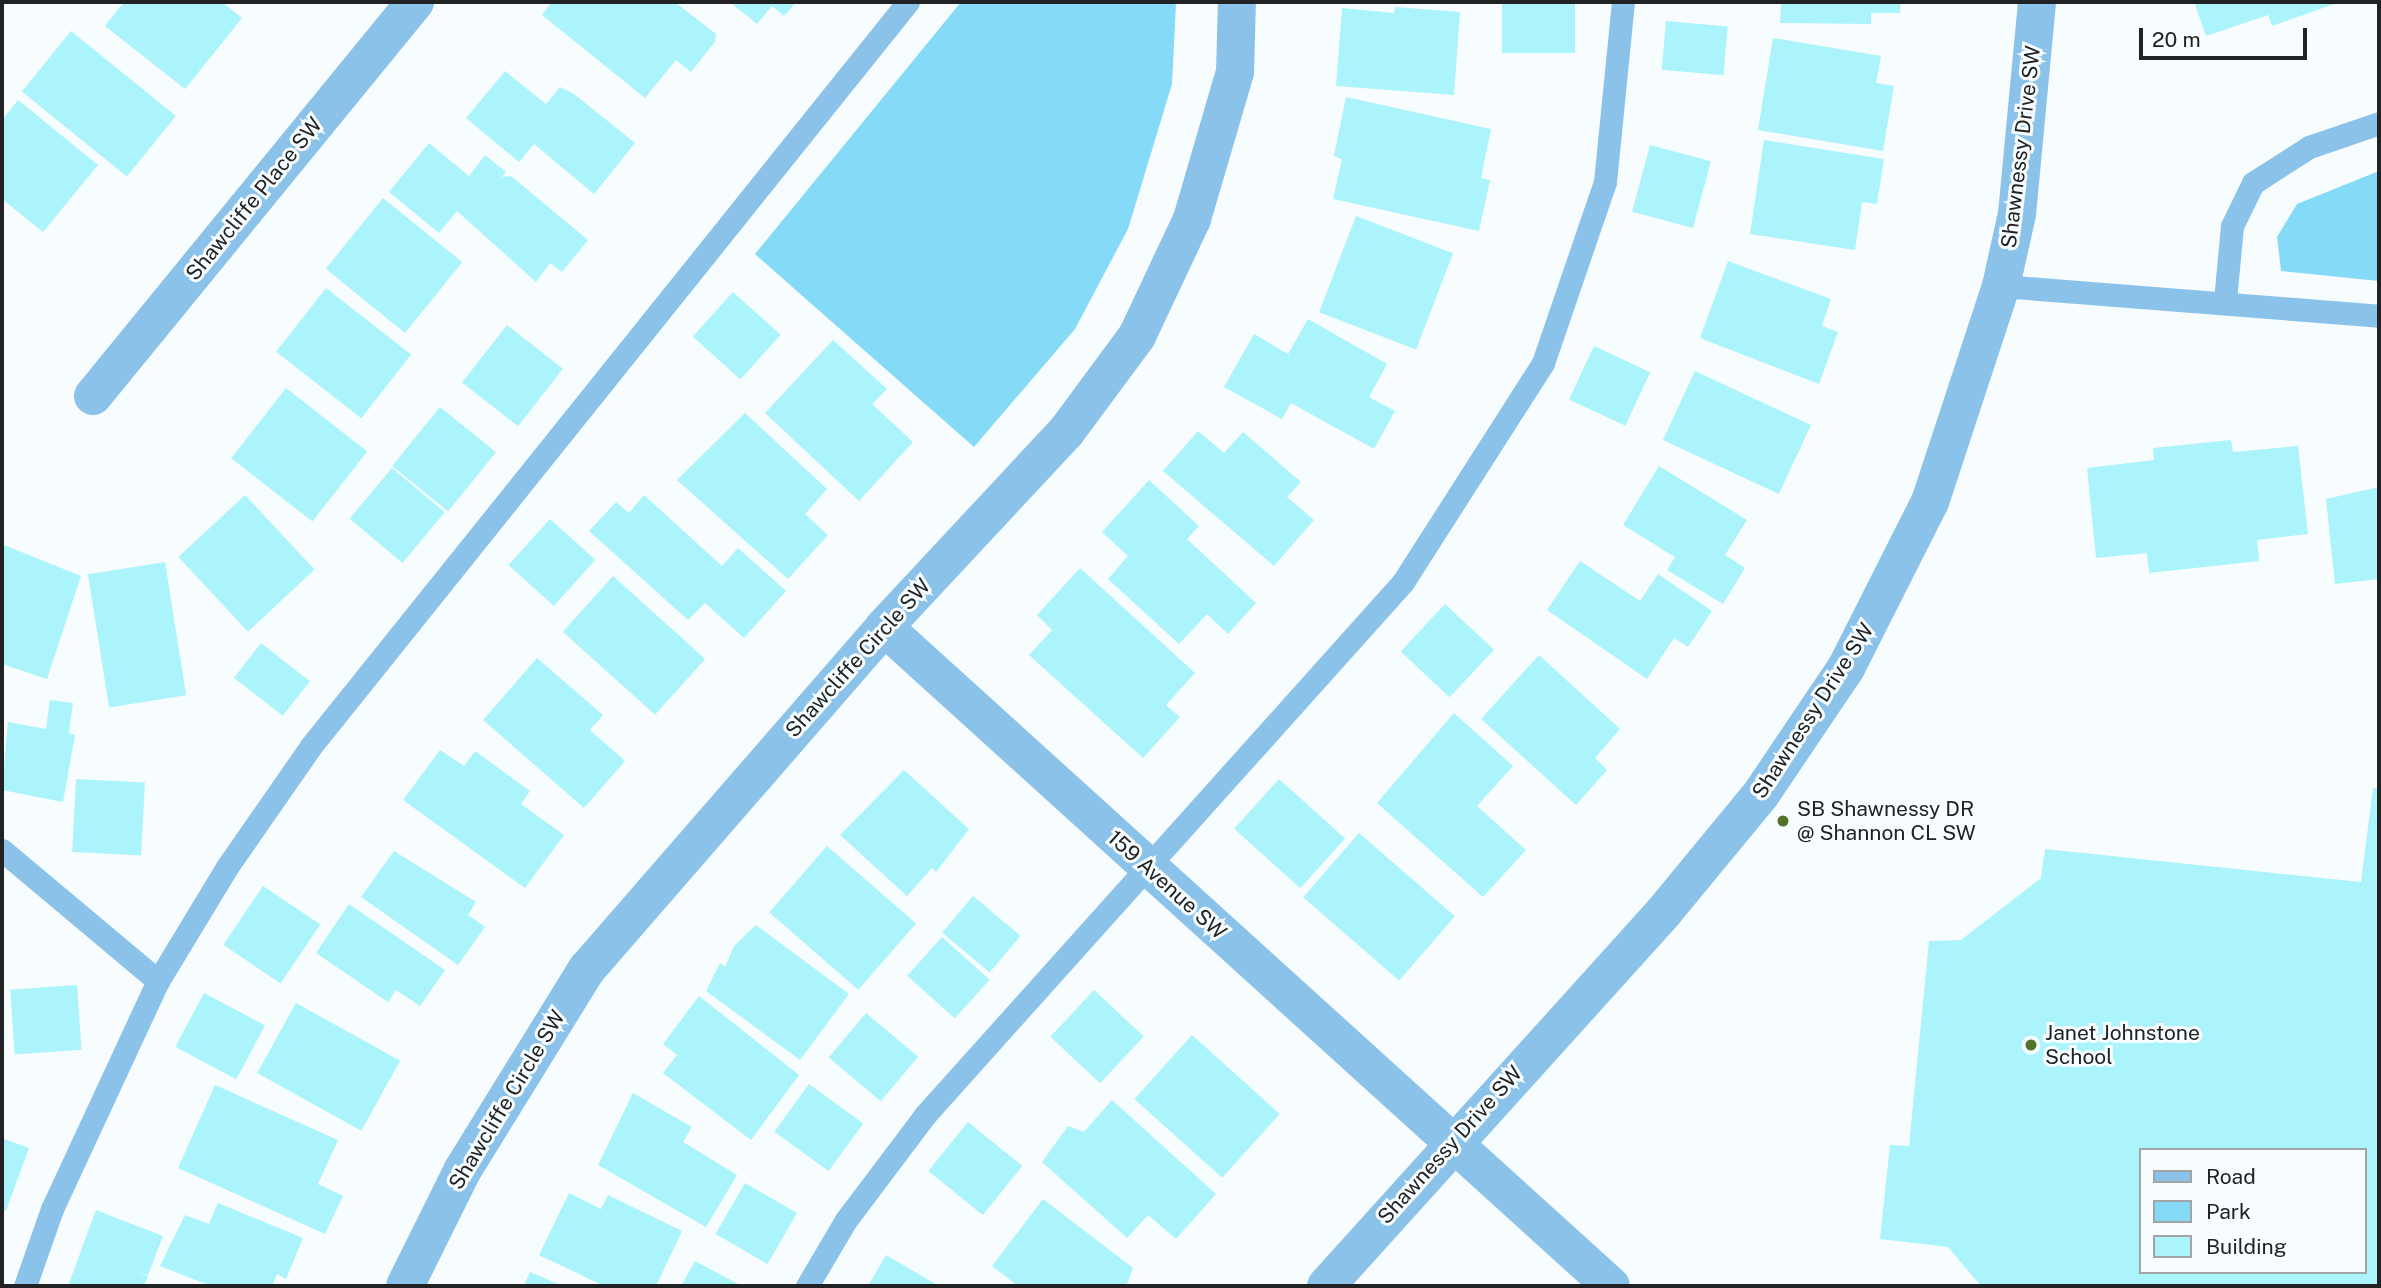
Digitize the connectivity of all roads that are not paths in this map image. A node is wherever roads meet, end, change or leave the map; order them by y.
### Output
1 (415, 2) edge
2 (908, 2) edge
3 (1237, 2) edge
4 (1623, 2) edge
5 (2037, 2) edge
6 (2379, 122) edge
7 (2001, 286) junction
8 (2225, 300) junction
9 (2379, 316) edge
10 (93, 396) dead end
11 (884, 627) junction
12 (2, 850) edge
13 (1147, 868) junction
14 (158, 981) junction
15 (1452, 1140) junction
16 (25, 1286) edge
17 (405, 1286) edge
18 (807, 1286) edge
19 (1326, 1286) edge
20 (1611, 1286) edge

1 - 10 street, Shawcliffe Place SW
2 - 14 lane
3 - 11 street, Shawcliffe Circle SW
4 - 13 lane
5 - 7 street, Shawnessy Drive SW
6 - 8 lane
7 - 8 lane
7 - 15 street, Shawnessy Drive SW
8 - 9 lane
11 - 13 street, 159 Avenue SW
11 - 17 street, Shawcliffe Circle SW
12 - 14 lane
13 - 15 street, 159 Avenue SW
13 - 18 lane
14 - 16 lane
15 - 19 street, Shawnessy Drive SW
15 - 20 street, 159 Avenue SW

